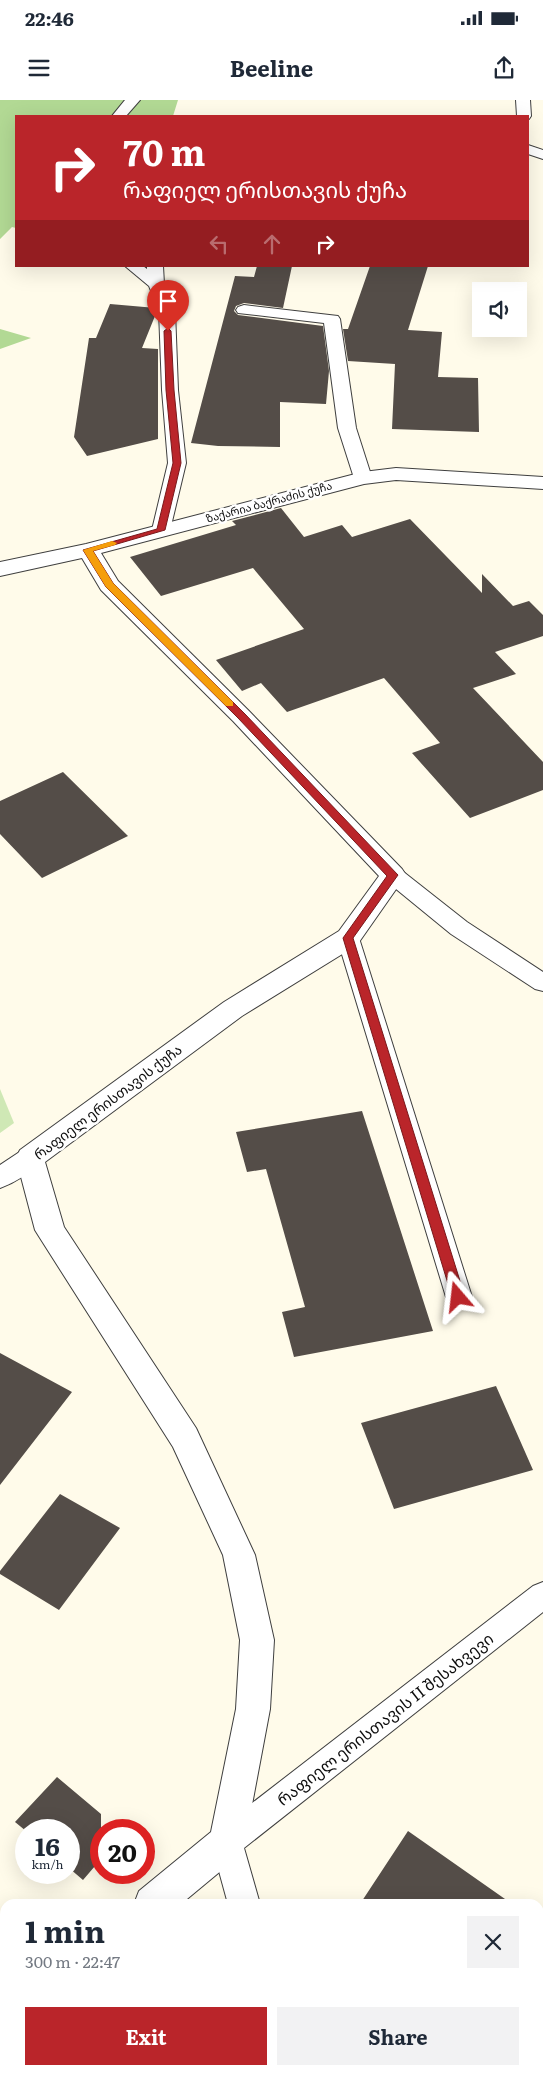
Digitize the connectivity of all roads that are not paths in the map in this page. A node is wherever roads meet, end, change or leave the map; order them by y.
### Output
1 (133, 100) edge
2 (523, 100) edge
3 (120, 115) edge
4 (524, 115) edge
5 (529, 149) edge
6 (543, 155) edge
7 (134, 267) edge
8 (156, 267) edge
9 (156, 284) junction
10 (244, 310) dead end
11 (363, 478) junction
12 (543, 483) edge
13 (161, 530) junction
14 (88, 550) junction
15 (0, 569) edge
16 (393, 875) junction
17 (348, 938) junction
18 (543, 983) edge
19 (30, 1158) junction
20 (0, 1178) edge
21 (458, 1297) dead end
22 (543, 1596) edge
23 (227, 1842) junction
24 (158, 1899) edge
25 (243, 1899) edge

1 - 3 lane
2 - 4 lane
5 - 6 lane
7 - 9 lane
8 - 9 lane
9 - 13 lane
10 - 11 lane
11 - 12 street, ზაქარია ბაქრაძის ქუჩა
11 - 13 street, ზაქარია ბაქრაძის ქუჩა
13 - 14 street, ზაქარია ბაქრაძის ქუჩა
14 - 15 street, ზაქარია ბაქრაძის ქუჩა
14 - 16 street
16 - 17 street, რაფიელ ერისთავის ქუჩა
16 - 18 lane
17 - 19 street, რაფიელ ერისთავის ქუჩა
17 - 21 lane
19 - 20 lane
19 - 23 street, რაფიელ ერისთავის ქუჩა
22 - 23 lane, რაფიელ ერისთავის II შესახვევი
23 - 24 street
23 - 25 lane

